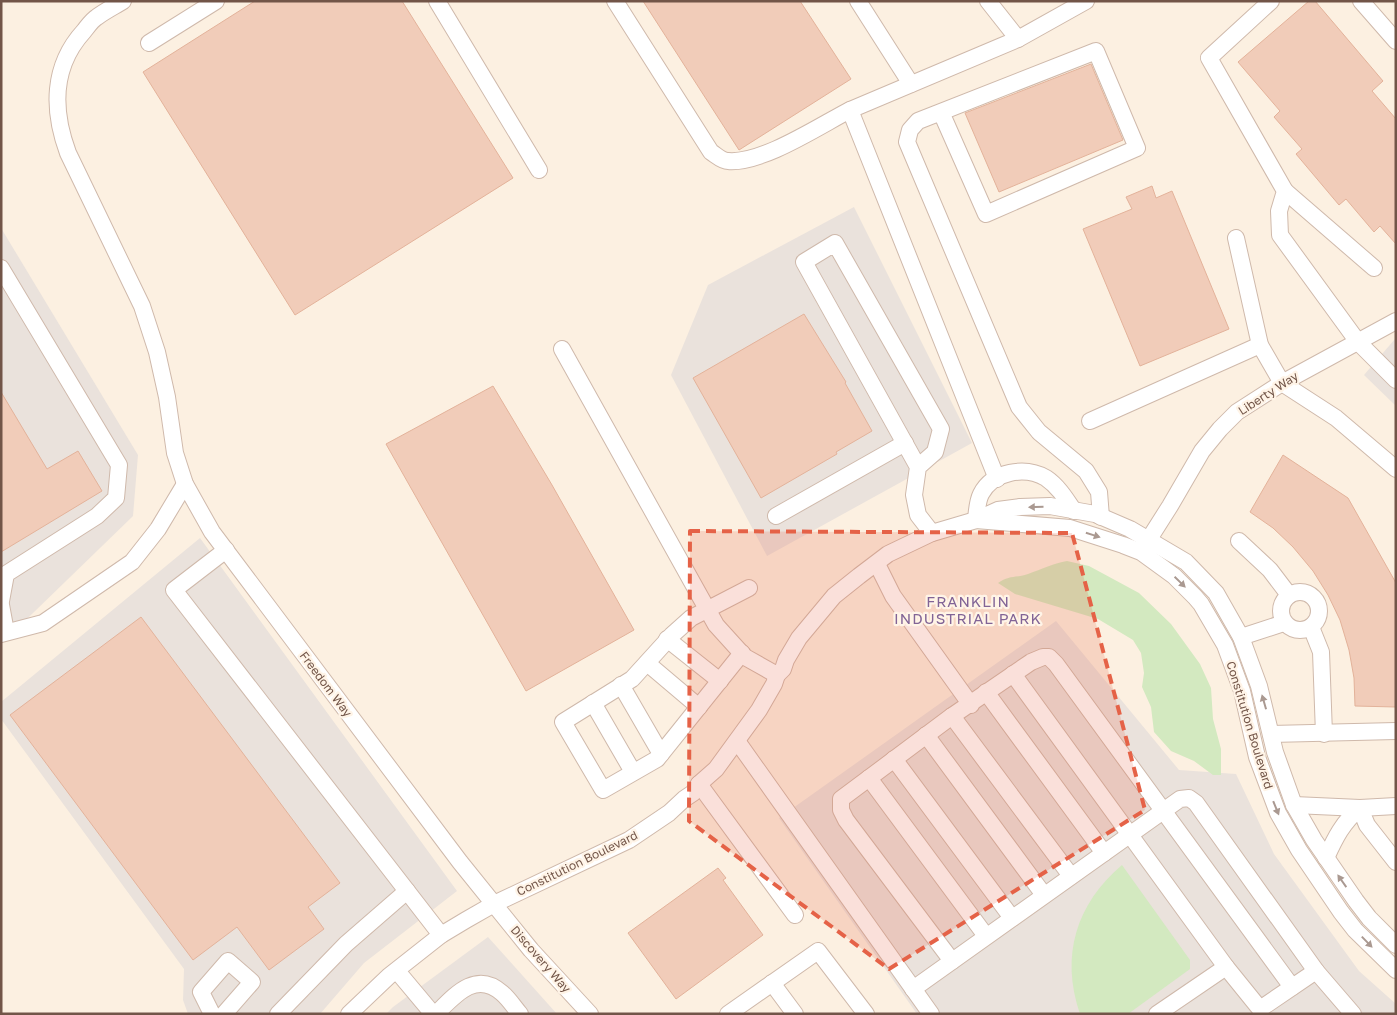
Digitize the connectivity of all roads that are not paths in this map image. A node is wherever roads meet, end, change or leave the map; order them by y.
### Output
1 (123, 1) edge
2 (216, 1) edge
3 (437, 1) edge
4 (615, 1) edge
5 (858, 1) edge
6 (988, 1) edge
7 (1086, 1) edge
8 (1271, 1) edge
9 (1361, 1) edge
10 (1018, 39) junction
11 (1396, 41) edge
12 (149, 43) dead end
13 (911, 84) junction
14 (850, 110) junction
15 (942, 112) junction
16 (539, 170) dead end
17 (1285, 191) junction
18 (1236, 238) dead end
19 (1, 268) edge
20 (1374, 268) dead end
21 (1396, 321) edge
22 (1358, 342) junction
23 (1260, 345) junction
24 (562, 349) dead end
25 (1396, 380) edge
26 (1282, 382) junction
27 (1090, 421) dead end
28 (905, 443) junction
29 (918, 467) junction
30 (1396, 469) edge
31 (997, 479) junction
32 (185, 484) junction
33 (1074, 511) junction
34 (776, 516) dead end
35 (1101, 517) junction
36 (976, 520) junction
37 (932, 533) junction
38 (1238, 541) dead end
39 (1145, 545) junction
40 (226, 550) junction
41 (877, 564) junction
42 (749, 588) dead end
43 (1289, 595) junction
44 (1, 601) edge
45 (1, 604) edge
46 (707, 609) junction
47 (1284, 622) junction
48 (1311, 627) junction
49 (4, 633) edge
50 (1241, 637) junction
51 (668, 639) junction
52 (742, 654) junction
53 (646, 662) junction
54 (1013, 674) junction
55 (777, 676) junction
56 (720, 681) junction
57 (621, 685) junction
58 (986, 692) junction
59 (592, 704) junction
60 (970, 705) junction
61 (699, 706) junction
62 (952, 716) junction
63 (1396, 731) edge
64 (1271, 734) junction
65 (1324, 734) junction
66 (926, 735) junction
67 (737, 741) junction
68 (661, 754) junction
69 (894, 759) junction
70 (633, 772) junction
71 (869, 778) junction
72 (699, 784) junction
73 (1294, 805) junction
74 (1396, 806) edge
75 (1360, 808) junction
76 (1163, 811) junction
77 (1130, 834) junction
78 (1104, 853) junction
79 (1326, 858) junction
80 (1396, 862) edge
81 (1071, 876) junction
82 (407, 891) junction
83 (1044, 895) junction
84 (494, 904) junction
85 (795, 915) dead end
86 (1012, 918) junction
87 (442, 936) junction
88 (986, 936) junction
89 (1396, 945) edge
90 (952, 960) junction
91 (1226, 967) junction
92 (1396, 970) edge
93 (1316, 971) junction
94 (397, 972) junction
95 (772, 983) junction
96 (1292, 987) junction
97 (913, 989) junction
98 (1352, 1013) edge
99 (212, 1014) edge
100 (224, 1014) edge
101 (278, 1014) edge
102 (349, 1014) edge
103 (435, 1014) edge
104 (520, 1014) edge
105 (590, 1014) edge
106 (728, 1014) edge
107 (795, 1014) edge
108 (866, 1014) edge
109 (930, 1014) edge
110 (1157, 1014) edge

1 - 32 street, Freedom Way
2 - 12 street
3 - 16 street
4 - 14 street
5 - 13 street
6 - 10 street
7 - 10 street
8 - 17 street
9 - 11 street
10 - 13 street
13 - 14 street
14 - 31 street
15 - 15 street
15 - 35 street
17 - 20 street
17 - 22 street
18 - 23 street
19 - 44 street
21 - 22 street, Liberty Way
22 - 25 street
22 - 26 street, Liberty Way
23 - 26 street
23 - 27 street
24 - 46 street
26 - 30 street
26 - 39 street, Liberty Way
28 - 29 street
28 - 29 street
28 - 34 street
29 - 37 street
31 - 33 street
31 - 36 street
32 - 40 street, Freedom Way
32 - 49 street
33 - 35 street, Constitution Boulevard
33 -> 36 street, Constitution Boulevard
35 - 39 street, Constitution Boulevard
36 - 37 street, Constitution Boulevard
36 -> 39 street, Constitution Boulevard
37 - 41 street, Constitution Boulevard
38 - 43 street
39 - 50 street, Constitution Boulevard
39 -> 92 street, Constitution Boulevard
40 - 82 street
40 - 84 street, Freedom Way
41 - 55 street, Constitution Boulevard
41 - 60 street
42 - 46 street
43 - 47 street
43 - 48 street
45 - 49 street
46 - 51 street
46 - 52 street
47 - 48 street
47 - 50 street
48 - 65 street
64 -> 50 street, Constitution Boulevard
51 - 53 street
51 - 56 street
52 - 55 street
52 - 56 street
53 - 57 street
53 - 61 street
54 - 58 street
54 - 76 street
54 - 77 street
55 - 67 street, Constitution Boulevard
56 - 61 street
57 - 59 street
57 - 68 street
58 - 60 street
58 - 78 street
59 - 70 street
59 - 70 street
60 - 62 street
61 - 68 street
62 - 66 street
62 - 81 street
63 - 65 street
64 - 65 street
64 - 73 street, Constitution Boulevard
66 - 69 street
66 - 83 street
67 - 72 street, Constitution Boulevard
67 - 97 street
68 - 70 street
69 - 71 street
69 - 86 street
71 - 88 street
71 - 90 street
72 - 84 street, Constitution Boulevard
72 - 85 street
73 - 75 street
73 - 79 street, Constitution Boulevard
74 - 75 street
75 - 79 street
75 - 80 street
76 - 77 street
76 - 93 street
76 - 96 street
77 - 78 street
77 - 91 street
78 - 81 street
89 -> 79 street, Constitution Boulevard
81 - 83 street
82 - 87 street
82 - 101 street
83 - 86 street
84 - 87 street, Constitution Boulevard
84 - 105 street, Discovery Way
86 - 88 street
87 - 94 street, Constitution Boulevard
88 - 90 street
90 - 97 street
91 - 96 street
91 - 110 street
93 - 96 street
93 - 98 street
94 - 102 street, Constitution Boulevard
94 - 103 street
95 - 106 street
95 - 107 street
95 - 108 street
97 - 109 street
99 - 100 street
103 - 104 street

